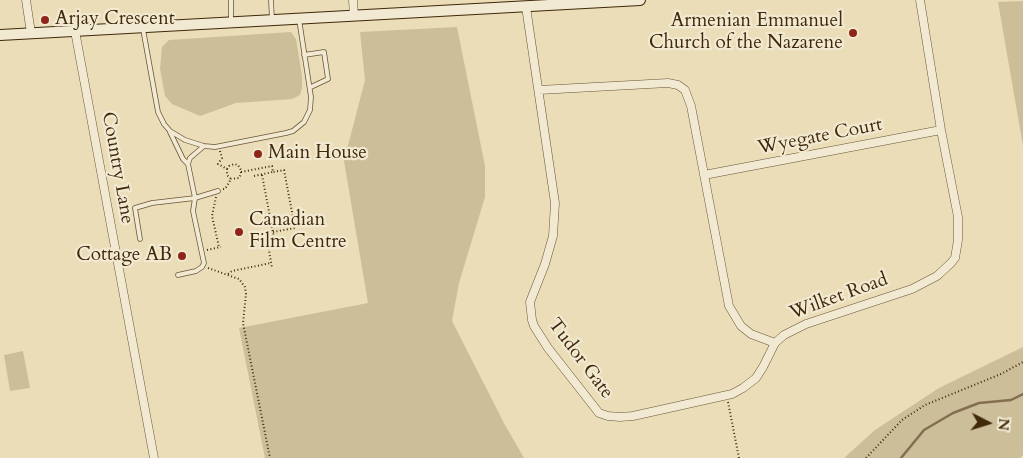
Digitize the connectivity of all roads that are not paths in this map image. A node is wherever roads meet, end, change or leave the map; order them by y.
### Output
1 (26, 0) edge
2 (231, 0) edge
3 (270, 0) edge
4 (353, 0) edge
5 (640, 0) edge
6 (920, 0) edge
7 (609, 1) edge
8 (526, 7) junction
9 (354, 16) junction
10 (299, 19) junction
11 (272, 20) junction
12 (231, 23) junction
13 (143, 28) junction
14 (75, 31) junction
15 (31, 33) junction
16 (0, 34) edge
17 (304, 55) junction
18 (311, 87) junction
19 (539, 90) junction
20 (941, 130) junction
21 (170, 131) junction
22 (204, 146) junction
23 (188, 164) junction
24 (704, 175) junction
25 (216, 191) road end
26 (195, 198) junction
27 (140, 239) dead end
28 (178, 275) dead end
29 (775, 343) junction
30 (154, 458) edge

1 - 15 street
2 - 12 lane
3 - 11 lane
4 - 9 street
5 - 7 main road
6 - 20 street, Wilket Road
7 - 8 main road
8 - 9 main road
8 - 19 street, Tudor Gate
9 - 10 main road
10 - 11 main road
10 - 17 lane
11 - 12 main road
12 - 13 main road
13 - 14 main road
13 - 21 lane
14 - 15 main road
14 - 30 street, Country Lane
15 - 16 main road
17 - 18 lane
17 - 18 lane
18 - 22 lane
19 - 24 street, Wilket Road
19 - 29 street, Tudor Gate
20 - 24 street, Wyegate Court
20 - 29 street, Wilket Road
21 - 22 lane
21 - 23 lane
22 - 23 lane
23 - 26 lane
24 - 29 street, Wilket Road
25 - 26 lane
26 - 27 lane
26 - 28 lane

